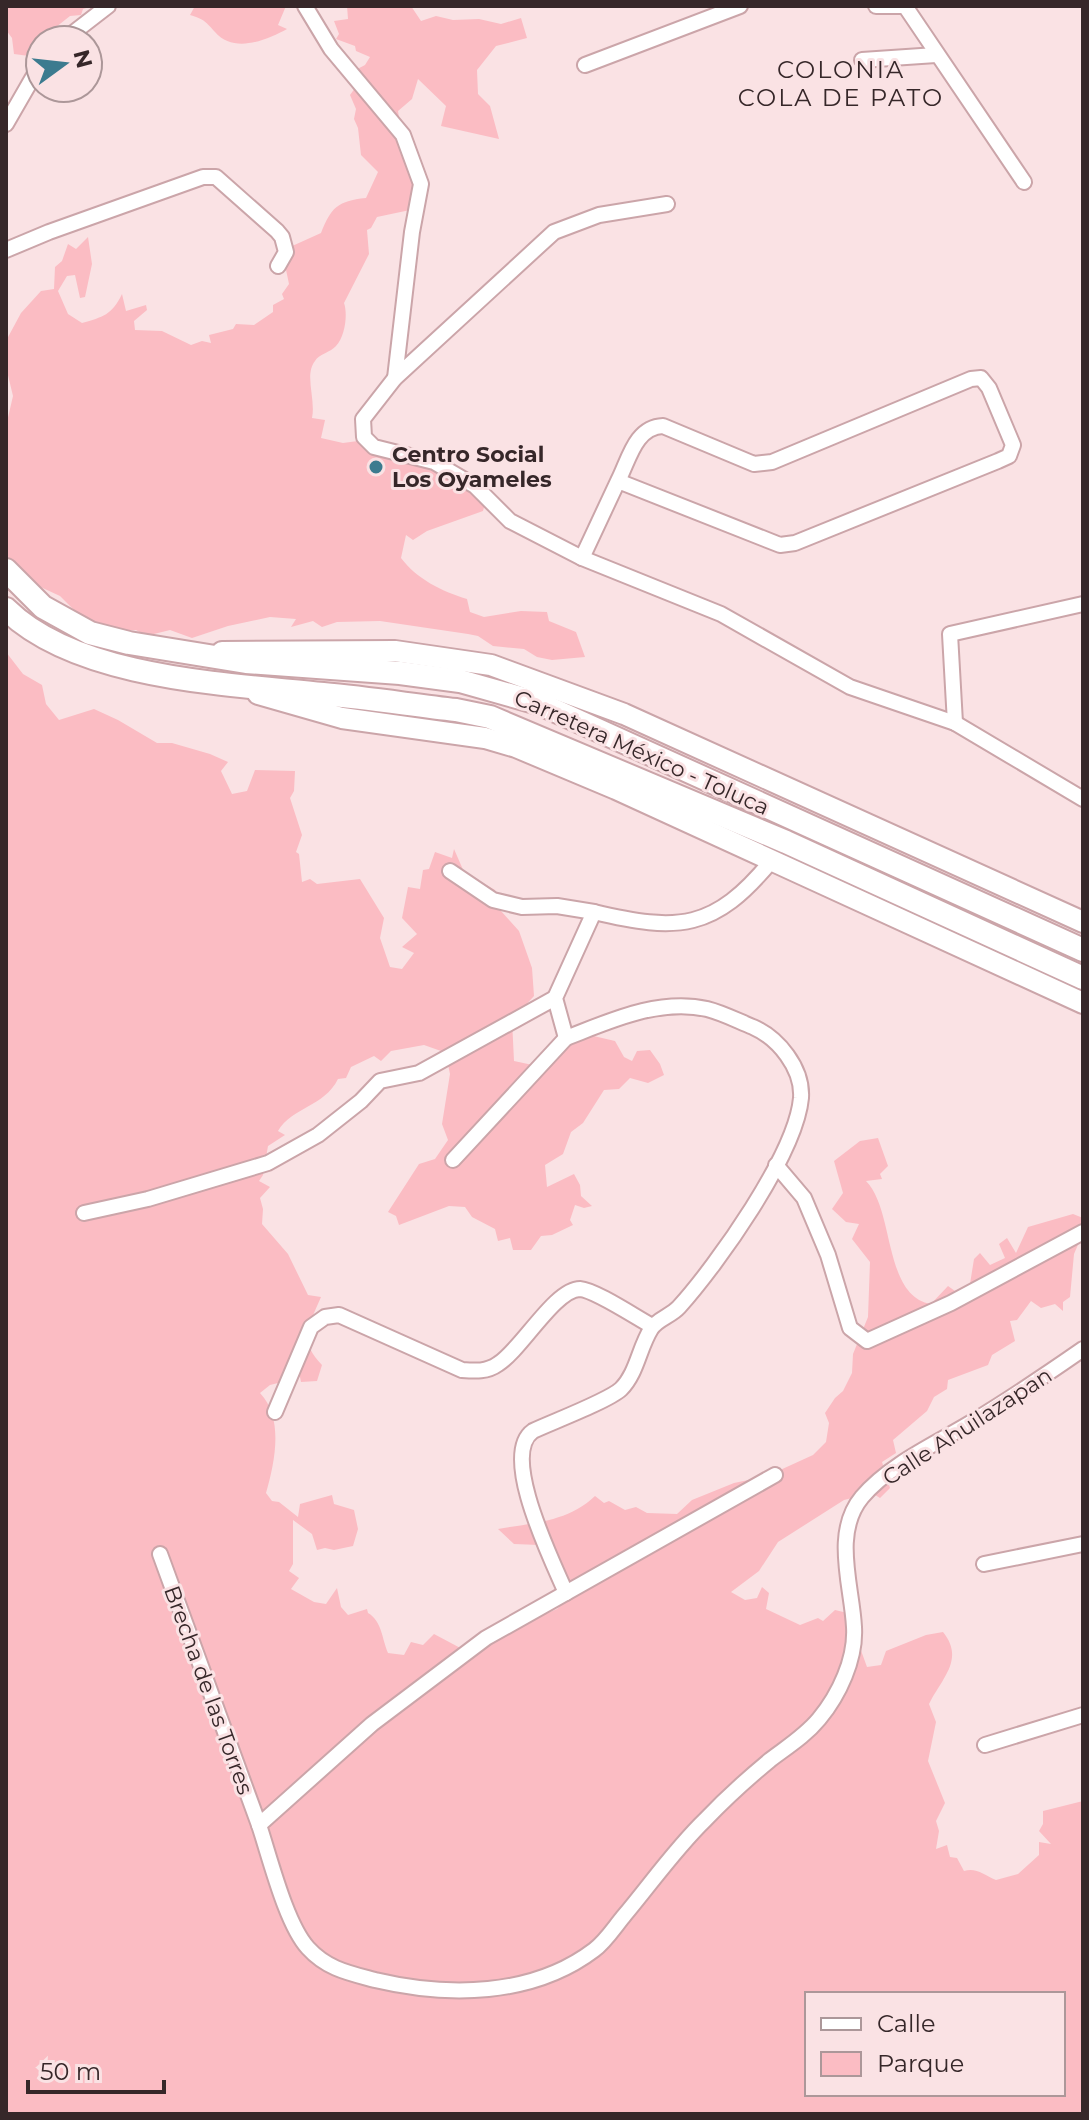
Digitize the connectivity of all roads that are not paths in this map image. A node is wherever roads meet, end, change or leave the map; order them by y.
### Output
1 (108, 6) edge
2 (305, 6) edge
3 (740, 6) edge
4 (876, 6) edge
5 (906, 6) edge
6 (85, 24) edge
7 (936, 55) junction
8 (862, 60) dead end
9 (585, 65) dead end
10 (24, 93) edge
11 (6, 124) edge
12 (1024, 182) dead end
13 (667, 204) dead end
14 (6, 250) edge
15 (278, 266) dead end
16 (395, 378) junction
17 (618, 481) junction
18 (582, 558) junction
19 (6, 570) edge
20 (1083, 604) edge
21 (6, 609) edge
22 (191, 653) junction
23 (223, 684) junction
24 (955, 723) junction
25 (1083, 799) edge
26 (772, 860) junction
27 (450, 871) dead end
28 (594, 912) junction
29 (1083, 922) edge
30 (1083, 950) edge
31 (1083, 978) edge
32 (555, 998) junction
33 (1083, 1003) edge
34 (566, 1038) junction
35 (453, 1160) dead end
36 (776, 1165) junction
37 (84, 1213) dead end
38 (1083, 1232) edge
39 (652, 1326) junction
40 (1083, 1349) edge
41 (275, 1412) dead end
42 (775, 1475) dead end
43 (1083, 1544) edge
44 (160, 1554) dead end
45 (984, 1564) dead end
46 (566, 1593) junction
47 (853, 1648) joint
48 (1083, 1715) edge
49 (985, 1745) dead end
50 (259, 1825) junction

1 - 6 street
2 - 16 street
3 - 9 street
4 - 5 street
5 - 7 street
7 - 8 street
7 - 12 street
10 - 11 street
13 - 16 street
14 - 15 street
16 - 18 street
17 - 17 street
17 - 18 street
18 - 24 street
19 - 22 main road, Carretera México - Toluca
20 - 24 street
21 - 23 main road, Carretera México - Toluca
22 - 29 street
22 - 30 main road, Carretera México - Toluca
23 - 26 street
23 - 31 main road, Carretera México - Toluca
24 - 25 street
26 - 28 street
26 - 33 street
27 - 28 street
28 - 32 street
32 - 34 street
32 - 37 street
34 - 35 street
34 - 36 street
36 - 38 street
36 - 39 street
39 - 41 street
39 - 46 street
40 - 47 street, Calle Ahuilazapan
42 - 46 street
43 - 45 street
44 - 50 street, Brecha de las Torres
46 - 50 street
47 - 50 street, Brecha de las Torres
48 - 49 street

